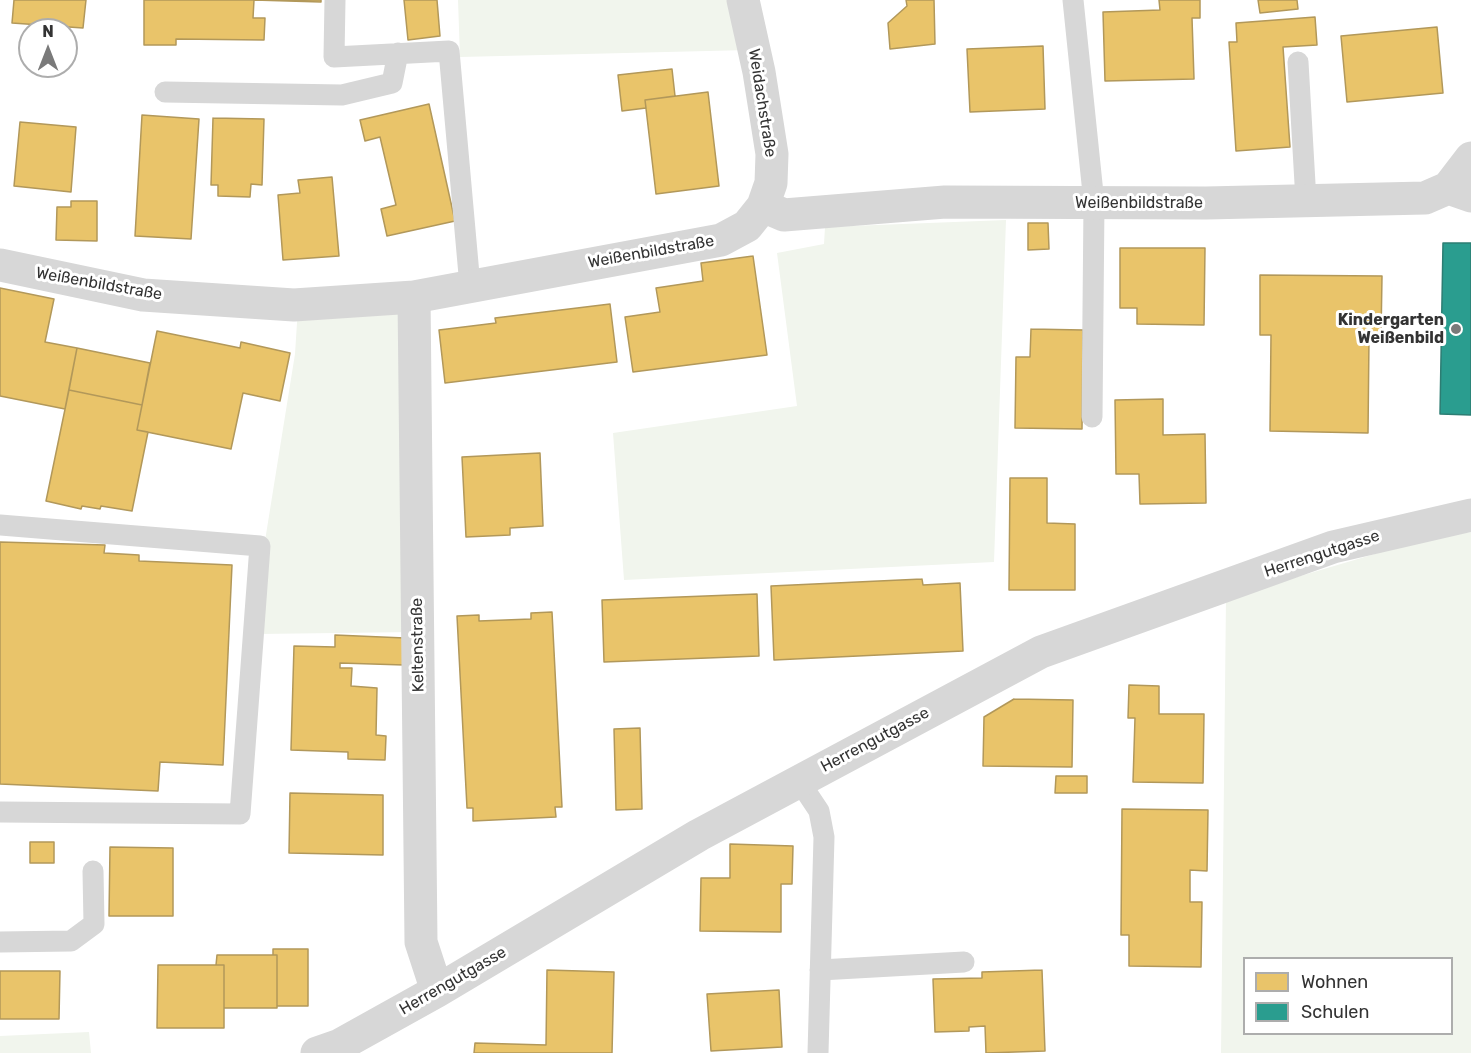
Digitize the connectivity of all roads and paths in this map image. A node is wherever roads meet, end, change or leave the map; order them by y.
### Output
1 (335, 0) edge
2 (742, 0) edge
3 (1073, 0) edge
4 (398, 53) junction
5 (1298, 62) dead end
6 (165, 92) dead end
7 (1471, 158) edge
8 (1460, 192) edge
9 (1306, 201) junction
10 (1094, 203) junction
11 (763, 206) junction
12 (0, 265) edge
13 (470, 286) junction
14 (414, 297) junction
15 (1092, 417) dead end
16 (1471, 515) edge
17 (0, 525) edge
18 (799, 781) junction
19 (0, 812) edge
20 (93, 871) dead end
21 (0, 942) edge
22 (964, 962) dead end
23 (820, 970) junction
24 (437, 991) junction
25 (317, 1053) edge
26 (818, 1053) edge

1 - 4 lane
2 - 11 street, Weidachstraße
3 - 10 lane
4 - 6 lane
4 - 13 lane
5 - 9 lane
7 - 8 street
8 - 9 street, Weißenbildstraße
9 - 10 street, Weißenbildstraße
10 - 11 street, Weißenbildstraße
10 - 15 lane
11 - 13 street, Weißenbildstraße
12 - 14 street, Weißenbildstraße
13 - 14 street, Weißenbildstraße
14 - 24 street, Keltenstraße
16 - 18 street, Herrengutgasse
17 - 19 lane
18 - 23 lane
18 - 24 street, Herrengutgasse
20 - 21 lane
22 - 23 lane
23 - 26 lane
24 - 25 street, Herrengutgasse

